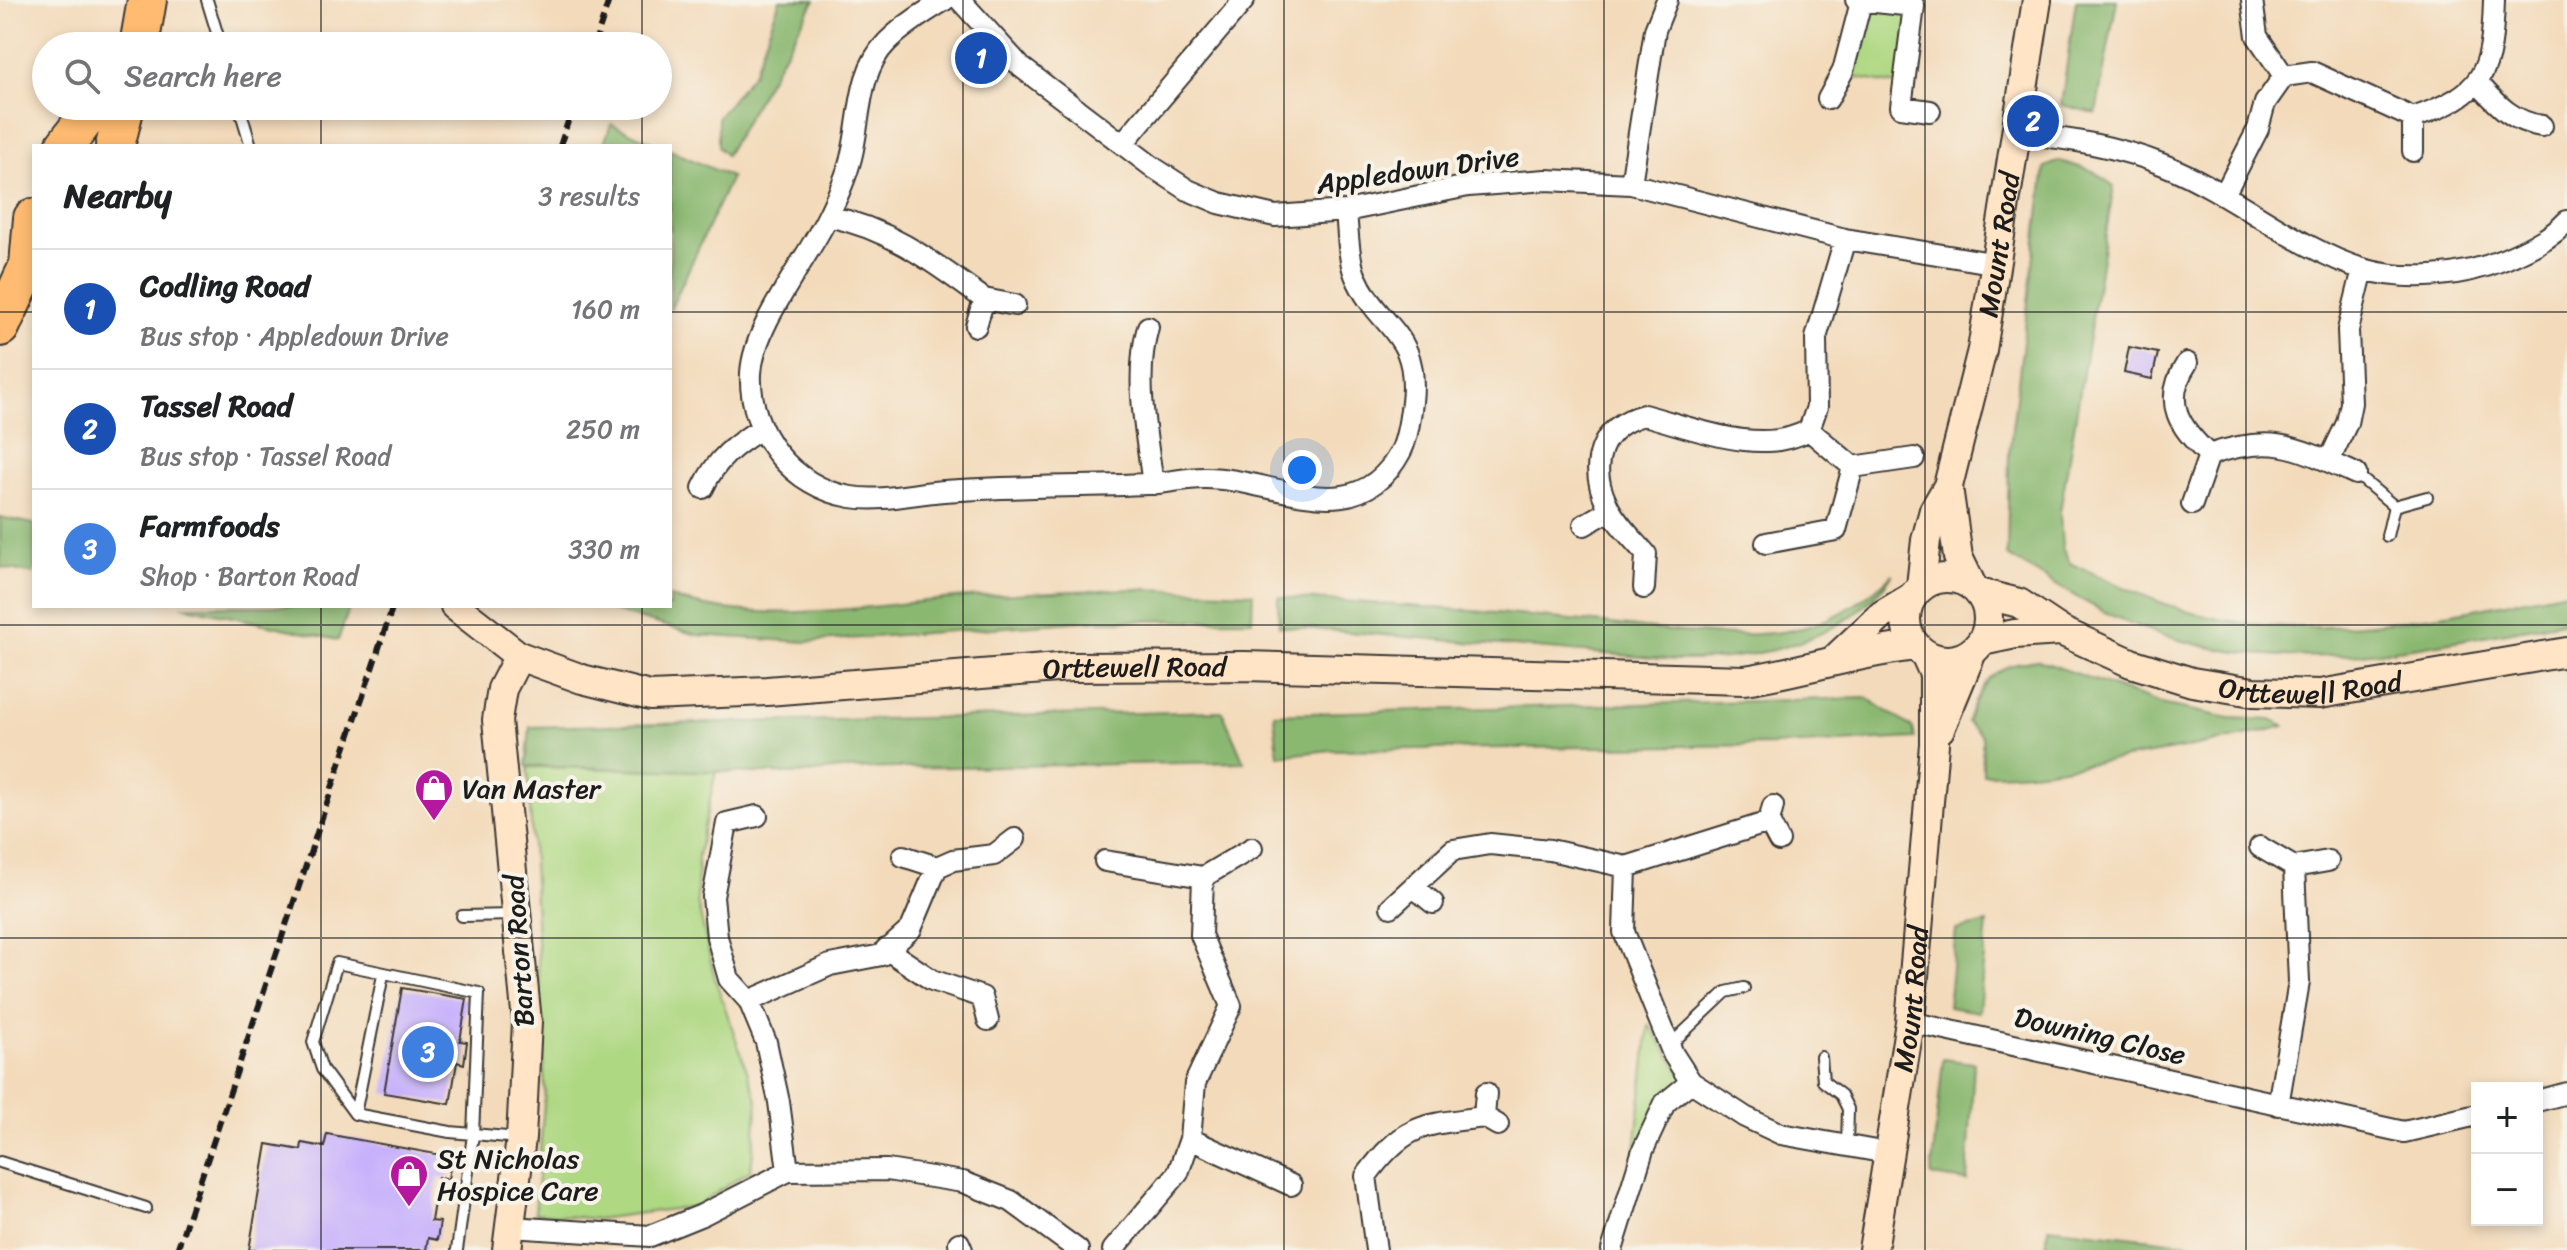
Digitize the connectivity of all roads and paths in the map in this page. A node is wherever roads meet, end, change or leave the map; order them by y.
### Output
1 (207, 0) edge
2 (945, 0) edge
3 (960, 0) edge
4 (1244, 0) edge
5 (1667, 0) edge
6 (2037, 0) edge
7 (2252, 0) edge
8 (2494, 0) edge
9 (1859, 1) edge
10 (217, 32) edge
11 (2284, 76) junction
12 (2477, 82) junction
13 (1828, 99) dead end
14 (1930, 111) dead end
15 (2413, 118) junction
16 (84, 120) edge
17 (122, 120) edge
18 (243, 120) edge
19 (2542, 126) dead end
20 (2016, 133) junction
21 (1123, 143) junction
22 (66, 144) edge
23 (116, 144) edge
24 (250, 144) edge
25 (2413, 151) dead end
26 (1631, 184) junction
27 (2225, 193) junction
28 (1346, 211) junction
29 (828, 216) junction
30 (2567, 221) edge
31 (32, 233) edge
32 (1845, 239) junction
33 (1998, 264) junction
34 (2363, 269) junction
35 (984, 299) junction
36 (1015, 305) dead end
37 (32, 319) edge
38 (976, 326) dead end
39 (0, 327) edge
40 (1148, 327) dead end
41 (0, 349) edge
42 (2187, 363) dead end
43 (762, 428) junction
44 (1809, 430) junction
45 (2209, 455) junction
46 (1914, 458) dead end
47 (2329, 461) junction
48 (1853, 467) junction
49 (2356, 474) joint
50 (1153, 484) junction
51 (1948, 486) junction
52 (703, 488) dead end
53 (2427, 497) dead end
54 (2192, 504) dead end
55 (2394, 506) junction
56 (1610, 510) junction
57 (1584, 525) dead end
58 (2387, 536) dead end
59 (1766, 543) dead end
60 (1644, 588) dead end
61 (1976, 589) junction
62 (1916, 592) junction
63 (458, 608) edge
64 (2061, 631) junction
65 (1977, 646) junction
66 (1920, 650) junction
67 (2567, 652) edge
68 (519, 656) junction
69 (1834, 659) junction
70 (1934, 744) junction
71 (757, 816) dead end
72 (1015, 839) dead end
73 (1779, 841) dead end
74 (2260, 847) dead end
75 (1252, 848) dead end
76 (903, 856) dead end
77 (1105, 861) dead end
78 (2328, 861) dead end
79 (937, 867) junction
80 (1626, 867) junction
81 (2294, 867) junction
82 (1203, 877) junction
83 (1415, 888) junction
84 (1433, 903) dead end
85 (1391, 907) dead end
86 (519, 915) junction
87 (462, 916) dead end
88 (886, 949) junction
89 (383, 975) junction
90 (1744, 988) dead end
91 (749, 1001) junction
92 (988, 1020) dead end
93 (1910, 1022) junction
94 (1669, 1046) junction
95 (1821, 1057) dead end
96 (1691, 1082) junction
97 (1486, 1093) dead end
98 (2567, 1093) edge
99 (2543, 1099) edge
100 (2278, 1105) junction
101 (355, 1114) junction
102 (2471, 1116) edge
103 (473, 1135) junction
104 (521, 1138) junction
105 (1190, 1139) junction
106 (1847, 1146) junction
107 (1887, 1153) junction
108 (0, 1162) edge
109 (788, 1171) junction
110 (1291, 1185) dead end
111 (146, 1208) dead end
112 (509, 1238) edge
113 (652, 1243) edge
114 (457, 1250) edge
115 (1078, 1250) edge
116 (1113, 1250) edge
117 (1376, 1250) edge
118 (1612, 1250) edge
119 (1873, 1250) edge

1 - 10 lane
2 - 29 street
3 - 21 street, Appledown Drive
4 - 21 street
5 - 26 street
6 - 20 street, Mount Road
7 - 11 street
8 - 12 street
9 - 13 street
9 - 14 street
11 - 15 street
11 - 27 street
12 - 15 street
12 - 19 street
15 - 25 street
16 - 22 highway
17 - 23 highway
18 - 24 lane
20 - 27 street
20 - 33 street, Mount Road
21 - 28 street, Appledown Drive
26 - 28 street, Appledown Drive
26 - 32 street, Appledown Drive
27 - 34 street
28 - 50 street
29 - 35 street
29 - 43 street
30 - 34 street
31 - 39 highway
32 - 33 street, Appledown Drive
32 - 44 street
33 - 51 street, Mount Road
34 - 47 street
35 - 36 street
35 - 38 street
37 - 41 highway
40 - 50 street
42 - 45 street
43 - 50 street
43 - 52 street
44 - 48 street
44 - 56 street
45 - 47 street
45 - 54 street
46 - 48 street
47 - 49 street
48 - 59 street
49 - 55 lane
51 - 61 street, Mount Road
51 - 62 street, Mount Road
53 - 55 lane
55 - 58 lane
56 - 57 street
56 - 60 street
61 - 62 street
61 - 64 street, Orttewell Road
61 - 65 street
62 - 66 street
62 - 69 street, Orttewell Road
63 - 68 street, Orttewell Road
64 - 65 street, Orttewell Road
64 - 67 street, Orttewell Road
65 - 66 street
65 - 70 street, Mount Road
66 - 69 street, Orttewell Road
66 - 70 street, Mount Road
68 - 69 street, Orttewell Road
68 - 86 street, Barton Road
70 - 93 street, Mount Road
71 - 91 street
72 - 79 street
73 - 80 street
74 - 81 street
75 - 82 street
76 - 79 street
77 - 82 street
78 - 81 street
79 - 88 street
80 - 83 street
80 - 94 street
81 - 100 street
82 - 105 street
83 - 84 street
83 - 85 street
86 - 87 lane
86 - 104 street, Barton Road
88 - 91 street
88 - 92 street
89 - 101 lane
89 - 101 lane
89 - 103 lane
90 - 94 lane
91 - 109 street
93 - 100 street, Downing Close
93 - 107 street, Mount Road
94 - 96 street
95 - 106 lane
96 - 106 street
96 - 118 street
97 - 117 street
98 - 99 street
100 - 102 street, Downing Close
101 - 103 lane
103 - 104 lane
103 - 114 lane
104 - 112 street, Barton Road
105 - 110 street
105 - 116 street
106 - 107 street
107 - 119 street, Mount Road
108 - 111 lane
109 - 113 street
109 - 115 street
112 - 113 street

